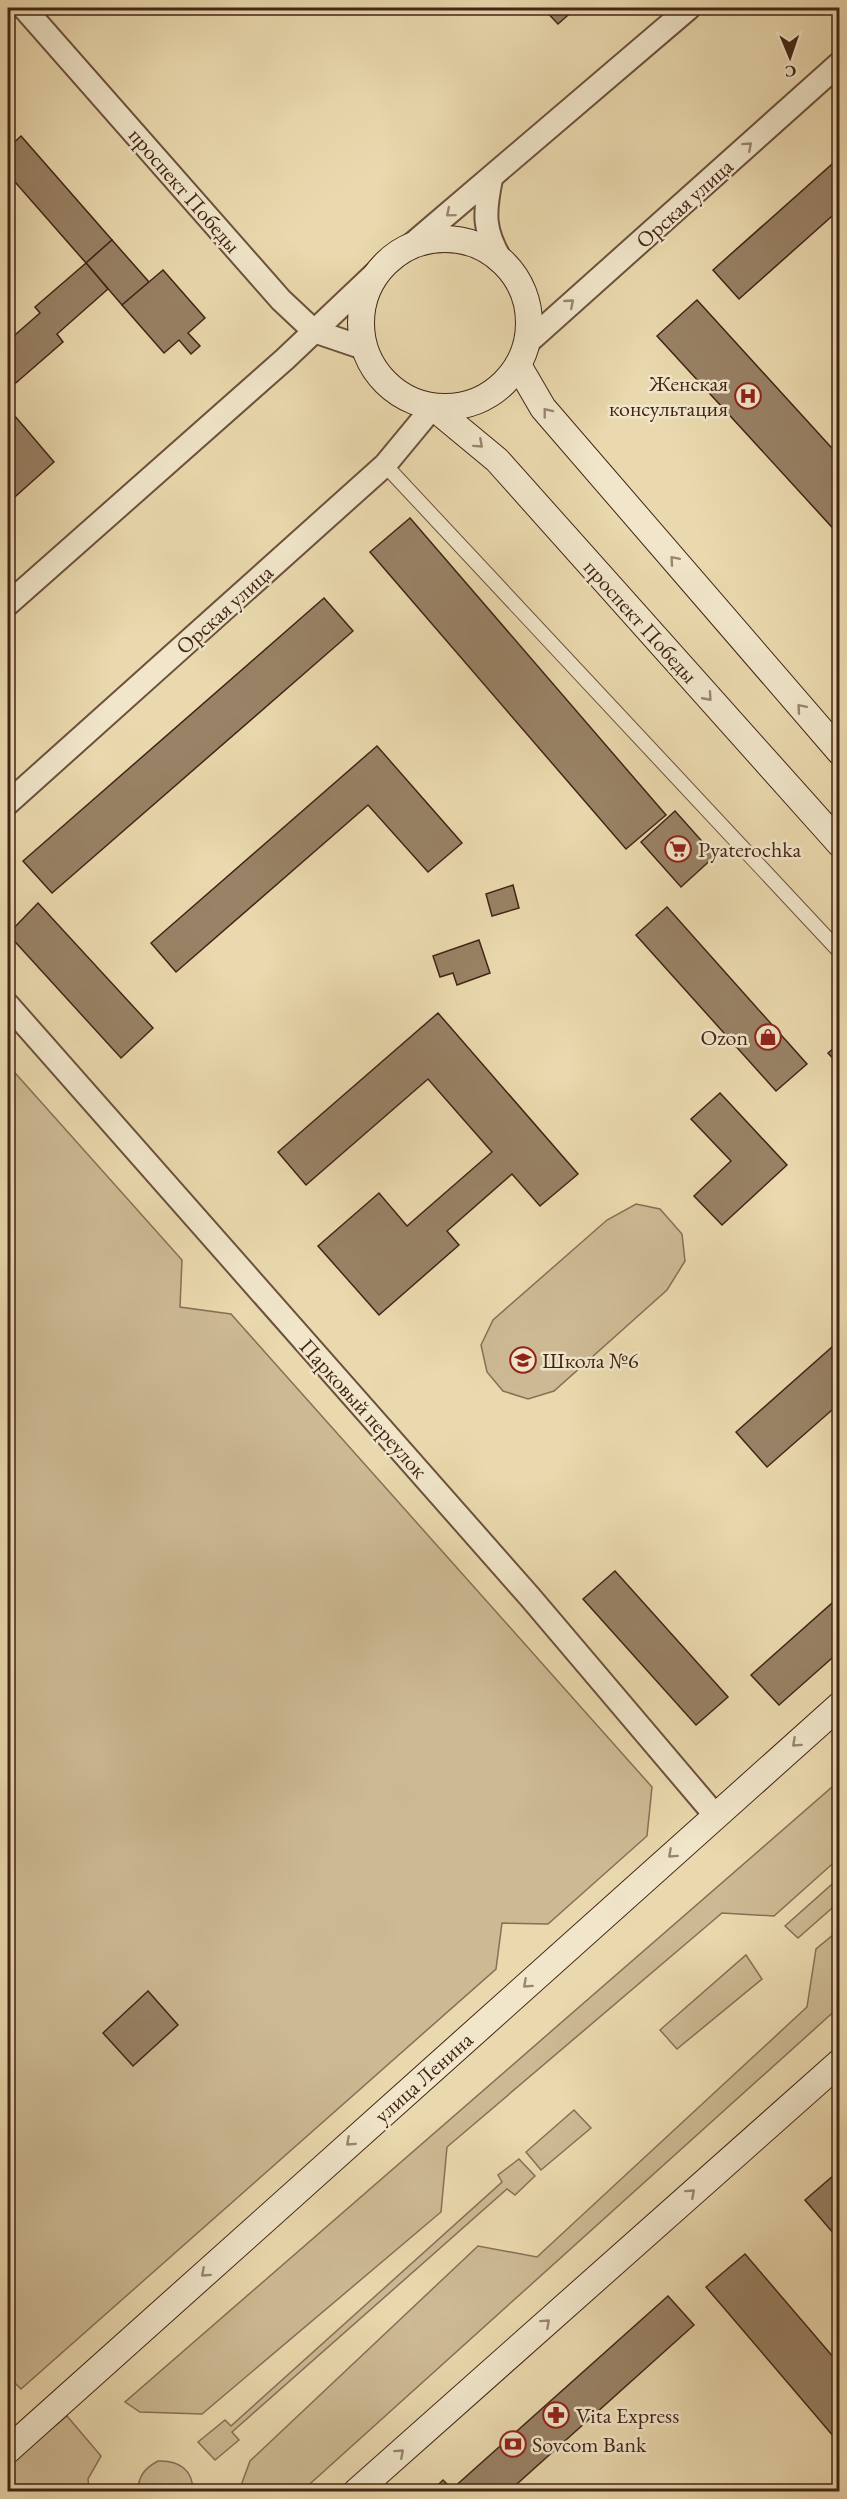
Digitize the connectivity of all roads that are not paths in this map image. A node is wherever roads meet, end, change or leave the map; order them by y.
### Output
1 (24, 8) edge
2 (689, 8) edge
3 (840, 63) edge
4 (491, 179) junction
5 (409, 247) junction
6 (501, 260) junction
7 (382, 267) junction
8 (314, 331) junction
9 (364, 348) junction
10 (523, 354) junction
11 (433, 407) junction
12 (385, 465) junction
13 (8, 604) edge
14 (840, 752) edge
15 (8, 803) edge
16 (840, 844) edge
17 (840, 952) edge
18 (8, 1005) edge
19 (840, 1705) edge
20 (715, 1815) junction
21 (840, 2062) edge
22 (8, 2450) edge
23 (356, 2492) edge

1 - 8 street, проспект Победы
2 - 4 street
10 -> 3 street, Орская улица
4 -> 5 street
4 - 6 street
5 - 6 main road
5 - 7 main road
6 - 10 main road
7 - 8 street
7 - 9 main road
8 - 9 street, проспект Победы
8 - 13 street
9 - 11 main road
10 - 11 main road
14 -> 10 main road
11 - 12 street, Орская улица
11 -> 16 main road, проспект Победы
12 - 15 street, Орская улица
12 - 17 street
18 - 20 street, Парковый переулок
19 -> 20 main road, улица Ленина
20 -> 22 main road, улица Ленина
23 -> 21 main road

